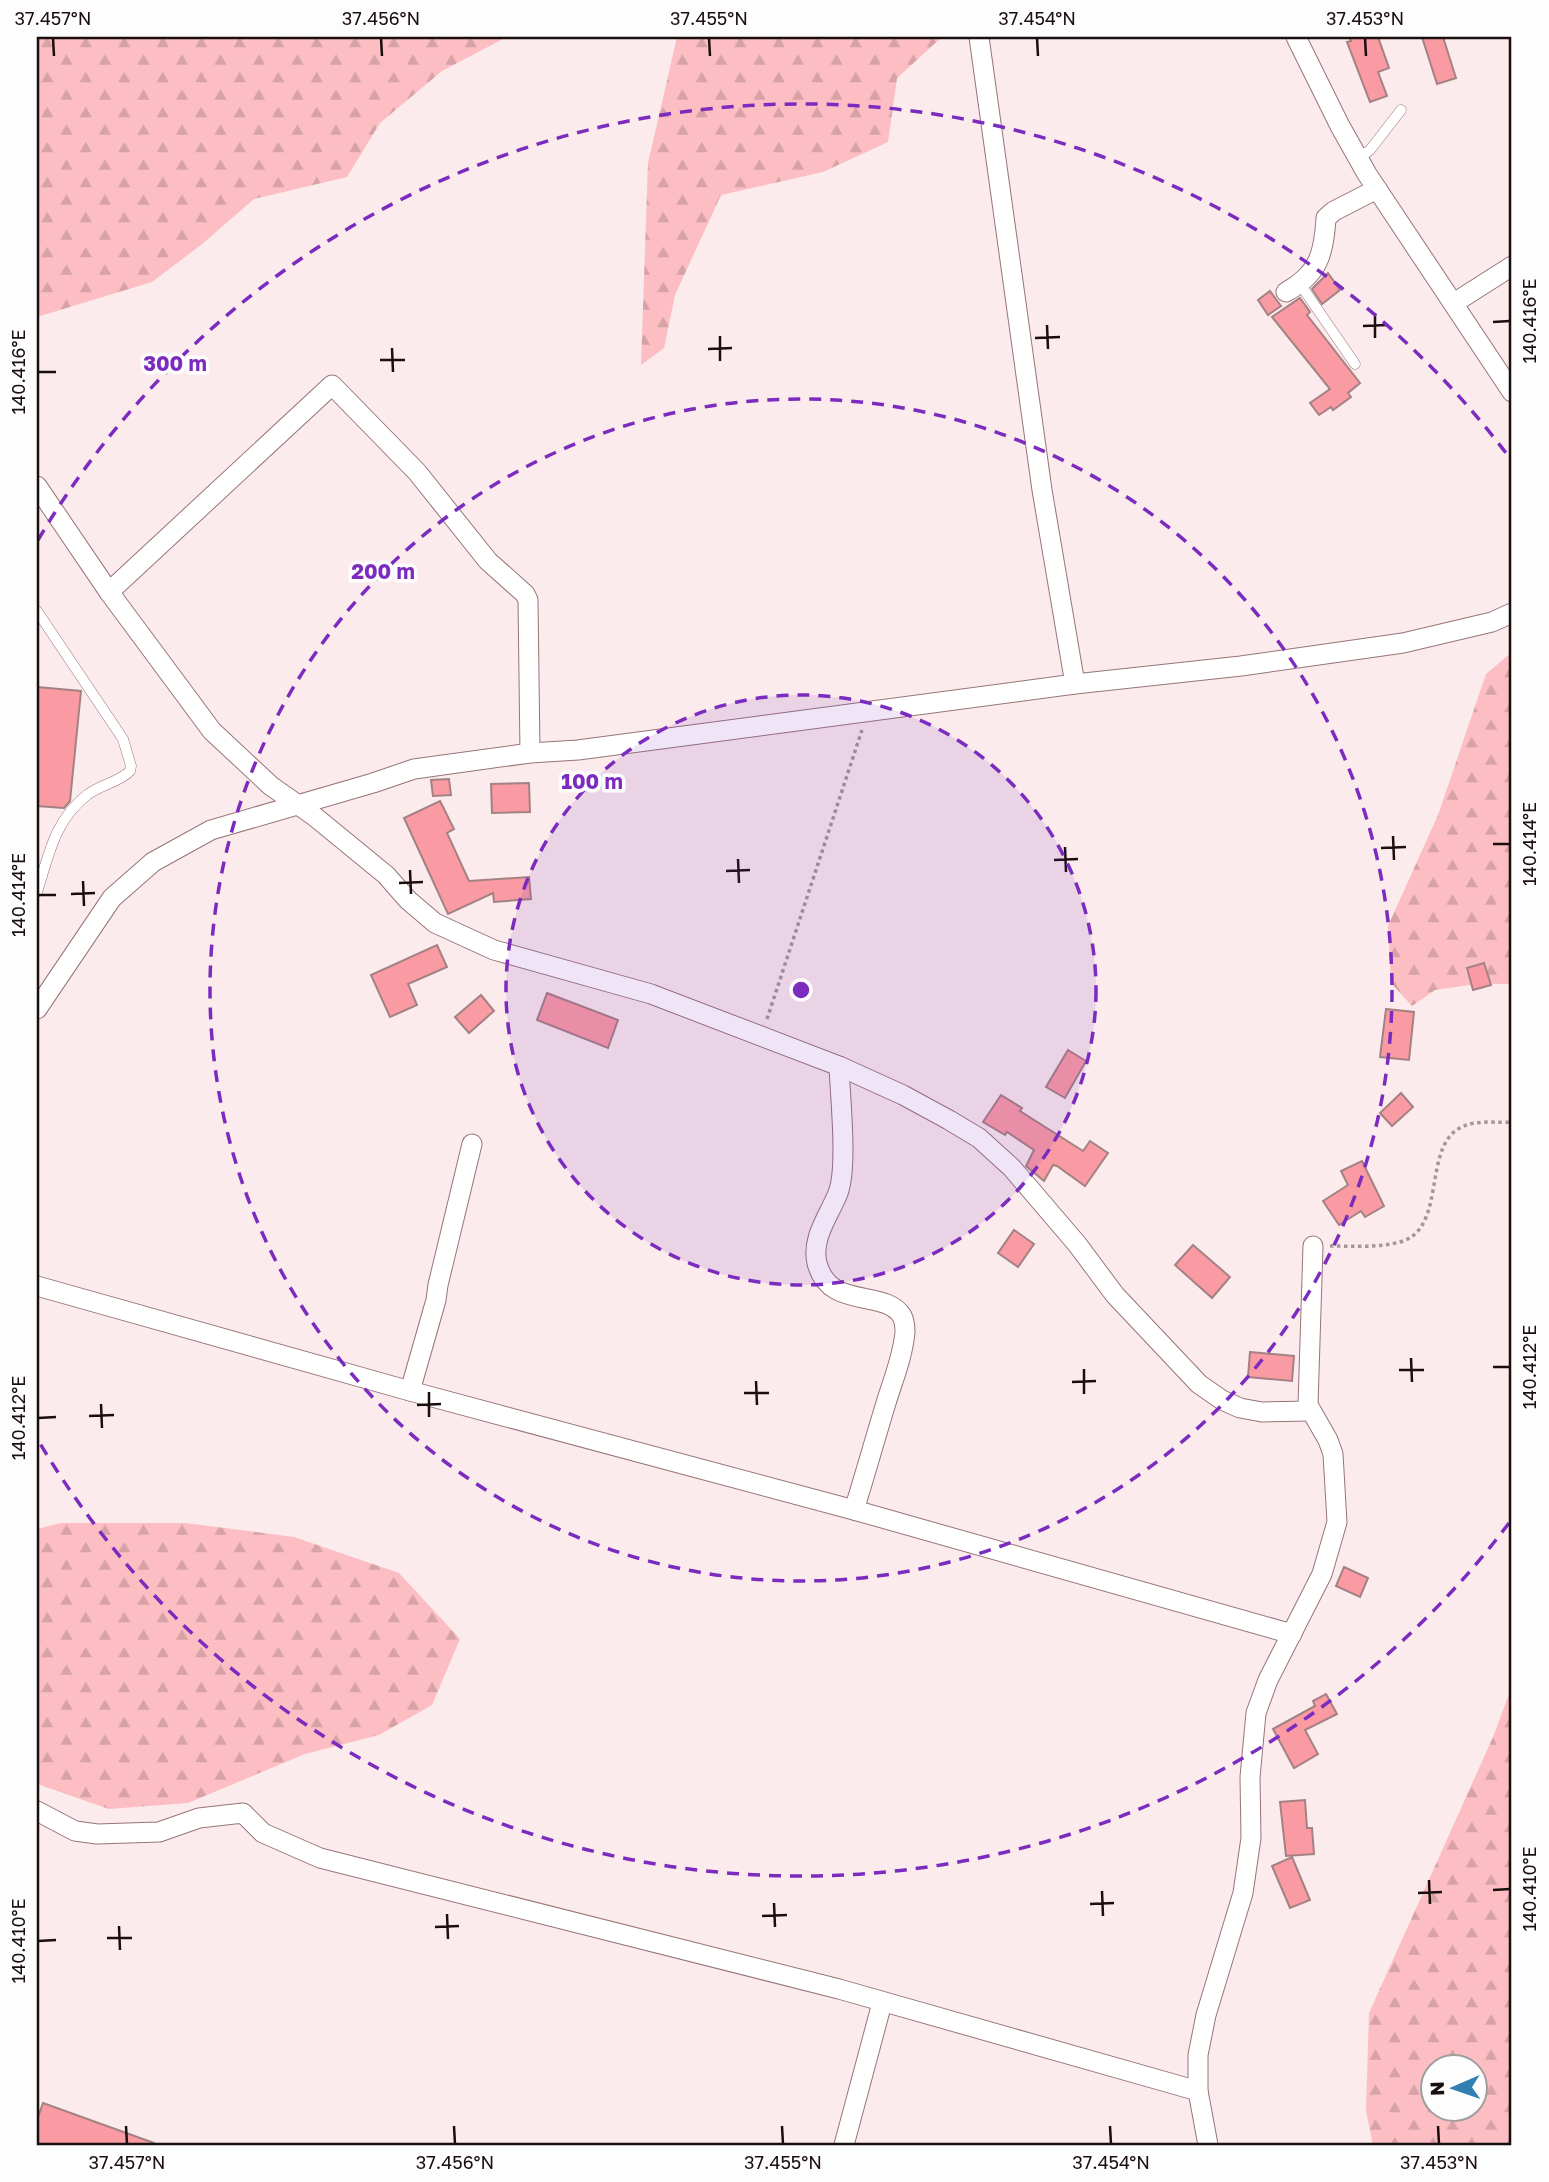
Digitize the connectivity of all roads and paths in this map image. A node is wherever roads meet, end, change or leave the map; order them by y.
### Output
1 (979, 37) edge
2 (1296, 37) edge
3 (1401, 110) dead end
4 (1359, 158) junction
5 (1377, 189) junction
6 (1512, 266) edge
7 (1293, 288) joint
8 (1454, 303) junction
9 (1355, 364) dead end
10 (1512, 392) edge
11 (37, 486) edge
12 (109, 592) junction
13 (37, 611) edge
14 (1512, 613) edge
15 (1075, 684) junction
16 (862, 712) junction
17 (530, 752) junction
18 (295, 804) junction
19 (37, 891) edge
20 (37, 1009) edge
21 (761, 1037) junction
22 (839, 1066) junction
23 (1512, 1122) edge
24 (472, 1144) dead end
25 (1313, 1247) joint
26 (37, 1286) edge
27 (411, 1391) junction
28 (1310, 1411) junction
29 (854, 1510) junction
30 (1292, 1634) junction
31 (37, 1811) edge
32 (882, 2003) junction
33 (1198, 2091) junction
34 (844, 2145) edge
35 (1208, 2145) edge

1 - 15 street
2 - 4 street
3 - 4 lane
4 - 5 street
5 - 7 street
5 - 8 street
6 - 8 street
7 - 9 lane
8 - 10 street
11 - 12 street
12 - 17 street
12 - 18 street
13 - 19 lane
14 - 15 street
15 - 16 street
16 - 17 street
16 - 21 path
17 - 18 street
18 - 20 street
18 - 21 street
21 - 22 street
22 - 28 street
22 - 29 street
23 - 25 path
24 - 27 street
25 - 28 street
26 - 27 street
27 - 29 street
28 - 30 street
29 - 30 street
30 - 33 street
31 - 32 street
32 - 33 street
32 - 34 street
33 - 35 street

